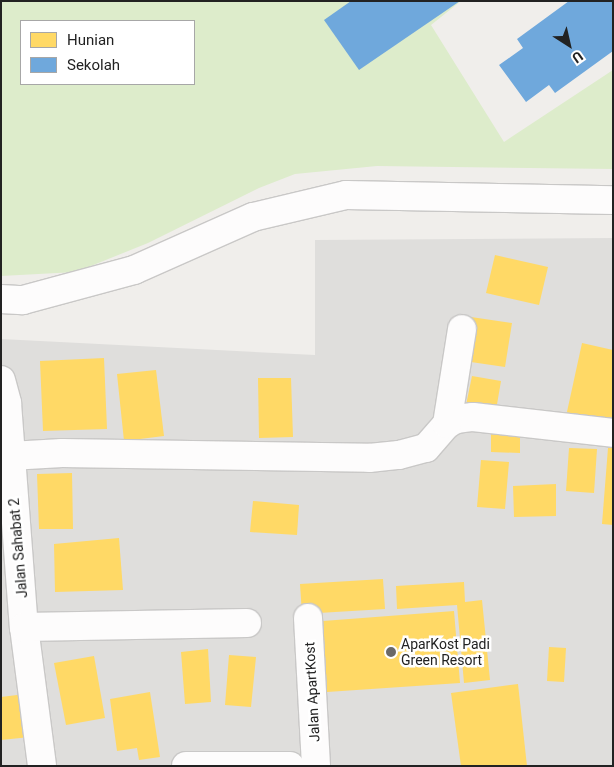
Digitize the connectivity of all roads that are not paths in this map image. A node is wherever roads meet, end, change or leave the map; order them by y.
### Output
1 (613, 200) edge
2 (1, 299) edge
3 (462, 329) dead end
4 (1, 380) edge
5 (447, 424) junction
6 (613, 433) edge
7 (10, 456) junction
8 (308, 618) dead end
9 (247, 623) dead end
10 (24, 627) junction
11 (42, 766) edge
12 (186, 766) edge
13 (290, 766) edge
14 (316, 766) edge

1 - 2 street
3 - 5 street
4 - 7 street, Jalan Sahabat 2
5 - 6 street
5 - 7 street
7 - 10 street, Jalan Sahabat 2
8 - 14 street, Jalan ApartKost
9 - 10 street
10 - 11 street, Jalan Sahabat 2
12 - 13 street

